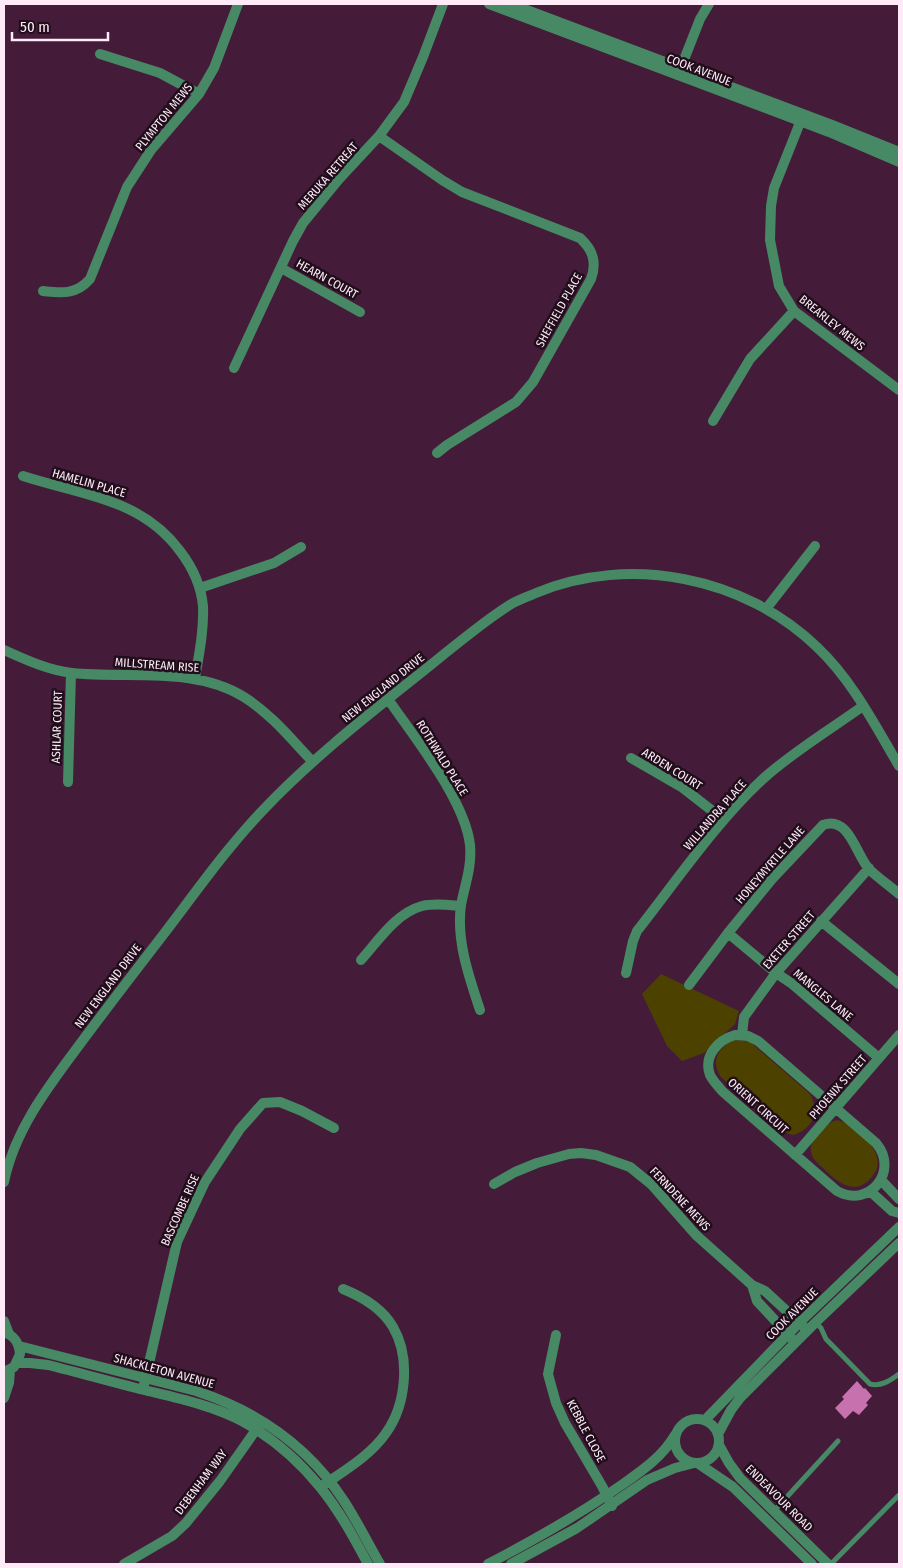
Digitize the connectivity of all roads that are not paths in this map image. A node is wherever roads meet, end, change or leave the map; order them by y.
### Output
1 (238, 4) edge
2 (443, 4) edge
3 (488, 4) edge
4 (511, 4) edge
5 (709, 4) edge
6 (100, 54) dead end
7 (679, 71) junction
8 (199, 94) junction
9 (802, 118) junction
10 (379, 136) junction
11 (899, 152) edge
12 (899, 162) edge
13 (281, 268) junction
14 (43, 291) dead end
15 (794, 311) junction
16 (360, 312) dead end
17 (234, 368) dead end
18 (899, 390) edge
19 (713, 421) dead end
20 (437, 453) dead end
21 (23, 476) dead end
22 (301, 546) dead end
23 (815, 546) dead end
24 (200, 588) junction
25 (766, 609) junction
26 (4, 650) edge
27 (71, 673) junction
28 (195, 678) junction
29 (388, 699) junction
30 (863, 706) junction
31 (631, 758) dead end
32 (313, 762) junction
33 (899, 766) edge
34 (68, 782) dead end
35 (724, 820) junction
36 (869, 868) junction
37 (899, 894) edge
38 (461, 906) junction
39 (822, 921) junction
40 (728, 933) junction
41 (361, 960) dead end
42 (626, 973) dead end
43 (776, 974) junction
44 (899, 984) edge
45 (689, 986) dead end
46 (480, 1010) dead end
47 (742, 1035) junction
48 (899, 1035) edge
49 (879, 1058) junction
50 (836, 1108) junction
51 (334, 1128) dead end
52 (795, 1155) junction
53 (881, 1180) junction
54 (4, 1182) edge
55 (494, 1184) dead end
56 (870, 1191) junction
57 (899, 1199) edge
58 (899, 1214) edge
59 (899, 1228) edge
60 (899, 1243) edge
61 (752, 1285) junction
62 (343, 1289) dead end
63 (812, 1318) junction
64 (4, 1321) edge
65 (800, 1323) junction
66 (807, 1331) junction
67 (6, 1333) edge
68 (556, 1335) dead end
69 (792, 1338) junction
70 (19, 1346) junction
71 (10, 1368) edge
72 (899, 1374) edge
73 (145, 1379) junction
74 (143, 1389) junction
75 (4, 1398) edge
76 (705, 1420) junction
77 (262, 1421) junction
78 (255, 1430) junction
79 (676, 1435) junction
80 (719, 1440) junction
81 (838, 1441) dead end
82 (696, 1463) junction
83 (330, 1481) junction
84 (321, 1488) junction
85 (606, 1495) junction
86 (899, 1495) edge
87 (612, 1506) junction
88 (774, 1511) junction
89 (124, 1564) edge
90 (368, 1564) edge
91 (380, 1564) edge
92 (488, 1564) edge
93 (511, 1564) edge
94 (812, 1564) edge
95 (829, 1564) edge

1 - 8 street, PLYMPTON MEWS
2 - 10 street, MERUKA RETREAT
3 - 7 street, COOK AVENUE
4 - 7 street, COOK AVENUE
5 - 7 street
6 - 8 street
7 - 9 street, COOK AVENUE
8 - 14 street, PLYMPTON MEWS
9 - 11 street, COOK AVENUE
9 - 12 street, COOK AVENUE
9 - 15 street, BREARLEY MEWS
10 - 13 street, MERUKA RETREAT
10 - 20 street, SHEFFIELD PLACE
13 - 16 street, HEARN COURT
13 - 17 street, MERUKA RETREAT
15 - 18 street, BREARLEY MEWS
15 - 19 street
21 - 24 street, HAMELIN PLACE
22 - 24 street
23 - 25 street
24 - 28 street, HAMELIN PLACE
25 - 29 street, NEW ENGLAND DRIVE
25 - 30 street, NEW ENGLAND DRIVE
26 - 27 street, MILLSTREAM RISE
27 - 28 street, MILLSTREAM RISE
27 - 34 street, ASHLAR COURT
28 - 32 street, MILLSTREAM RISE
29 - 32 street, NEW ENGLAND DRIVE
29 - 38 street, ROTHWALD PLACE
30 - 33 street, NEW ENGLAND DRIVE
30 - 35 street, WILLANDRA PLACE
31 - 35 street, ARDEN COURT
32 - 54 street, NEW ENGLAND DRIVE
35 - 42 street, WILLANDRA PLACE
36 - 37 street, HONEYMYRTLE LANE
36 - 39 street, EXETER STREET
36 - 40 street, HONEYMYRTLE LANE
38 - 41 street
38 - 46 street, ROTHWALD PLACE
39 - 43 street, EXETER STREET
39 - 44 street
40 - 43 street, MANGLES LANE
40 - 45 street, HONEYMYRTLE LANE
43 - 47 street, EXETER STREET
43 - 49 street, MANGLES LANE
47 - 50 street
47 - 52 street, ORIENT CIRCUIT
48 - 49 street, PHOENIX STREET
49 - 50 street, PHOENIX STREET
50 - 52 street, PHOENIX STREET
50 - 53 street
51 - 73 street, BASCOMBE RISE
52 - 56 street, ORIENT CIRCUIT
53 - 56 street
53 - 57 street
55 - 61 street, FERNDENE MEWS
56 - 58 street
59 - 63 street, COOK AVENUE
60 - 63 street, COOK AVENUE
61 - 65 street, FERNDENE MEWS
61 - 69 street, FERNDENE MEWS
62 - 83 street
63 - 65 street, COOK AVENUE
63 - 66 street, COOK AVENUE
63 - 72 lane
64 - 67 street
65 - 66 street, FERNDENE MEWS
65 - 69 street, COOK AVENUE
66 - 69 street, COOK AVENUE
67 - 70 street
68 - 85 street, KEBBLE CLOSE
69 - 76 street, COOK AVENUE
69 - 80 street, COOK AVENUE
70 - 71 street
70 - 73 street, SHACKLETON AVENUE
71 - 74 street, SHACKLETON AVENUE
71 - 75 street
73 - 74 street, BASCOMBE RISE
73 - 77 street, SHACKLETON AVENUE
74 - 78 street, SHACKLETON AVENUE
76 - 79 street
76 - 80 street
77 - 78 street, DEBENHAM WAY
77 - 83 street, SHACKLETON AVENUE
78 - 84 street, SHACKLETON AVENUE
78 - 89 street, DEBENHAM WAY
79 - 82 street
79 - 85 street
80 - 82 street
80 - 88 street, ENDEAVOUR ROAD
81 - 88 lane
82 - 87 street
82 - 94 street, ENDEAVOUR ROAD
83 - 84 street
83 - 91 street, SHACKLETON AVENUE
84 - 90 street, SHACKLETON AVENUE
85 - 87 street, KEBBLE CLOSE
85 - 92 street
86 - 95 lane
87 - 93 street
88 - 95 street, ENDEAVOUR ROAD

